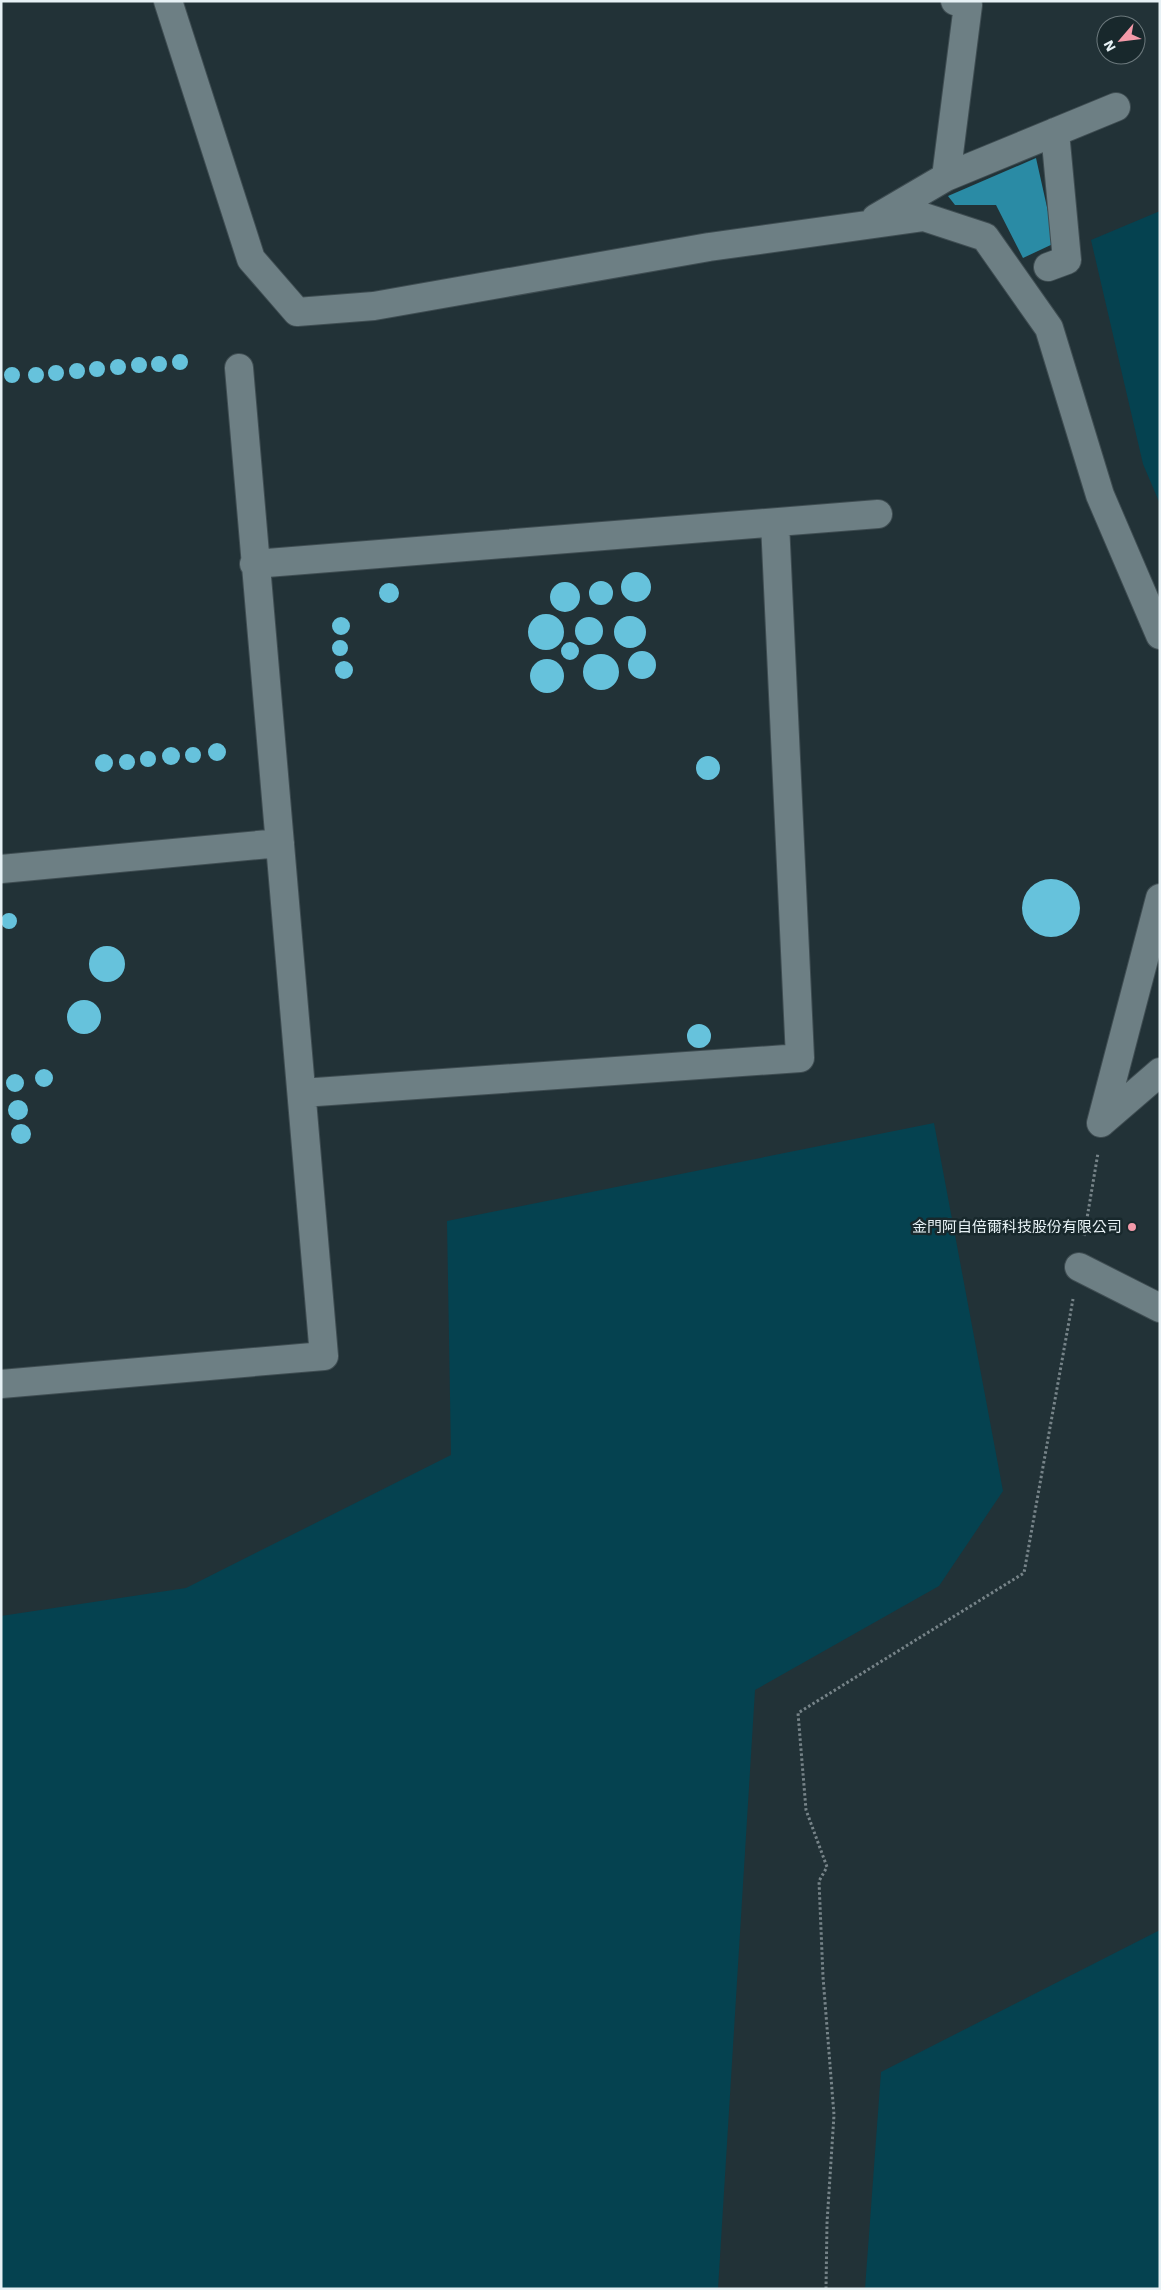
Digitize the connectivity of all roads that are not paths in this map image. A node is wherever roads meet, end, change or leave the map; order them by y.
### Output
1 (168, 1) edge
2 (955, 1) edge
3 (1116, 107) dead end
4 (1055, 132) junction
5 (946, 177) junction
6 (864, 225) junction
7 (1048, 267) dead end
8 (239, 368) dead end
9 (878, 514) dead end
10 (775, 523) junction
11 (254, 564) junction
12 (1160, 635) edge
13 (280, 843) junction
14 (1, 869) edge
15 (1160, 898) edge
16 (1160, 1072) edge
17 (302, 1093) junction
18 (1079, 1268) road end
19 (1160, 1308) edge
20 (1, 1384) edge

1 - 6 street
2 - 5 street
3 - 4 street
4 - 5 street
4 - 7 street
5 - 6 street
6 - 12 street
8 - 11 street
9 - 10 street
10 - 11 street
10 - 17 street
11 - 13 street
13 - 14 street
13 - 17 street
15 - 16 street
17 - 20 street
18 - 19 street

